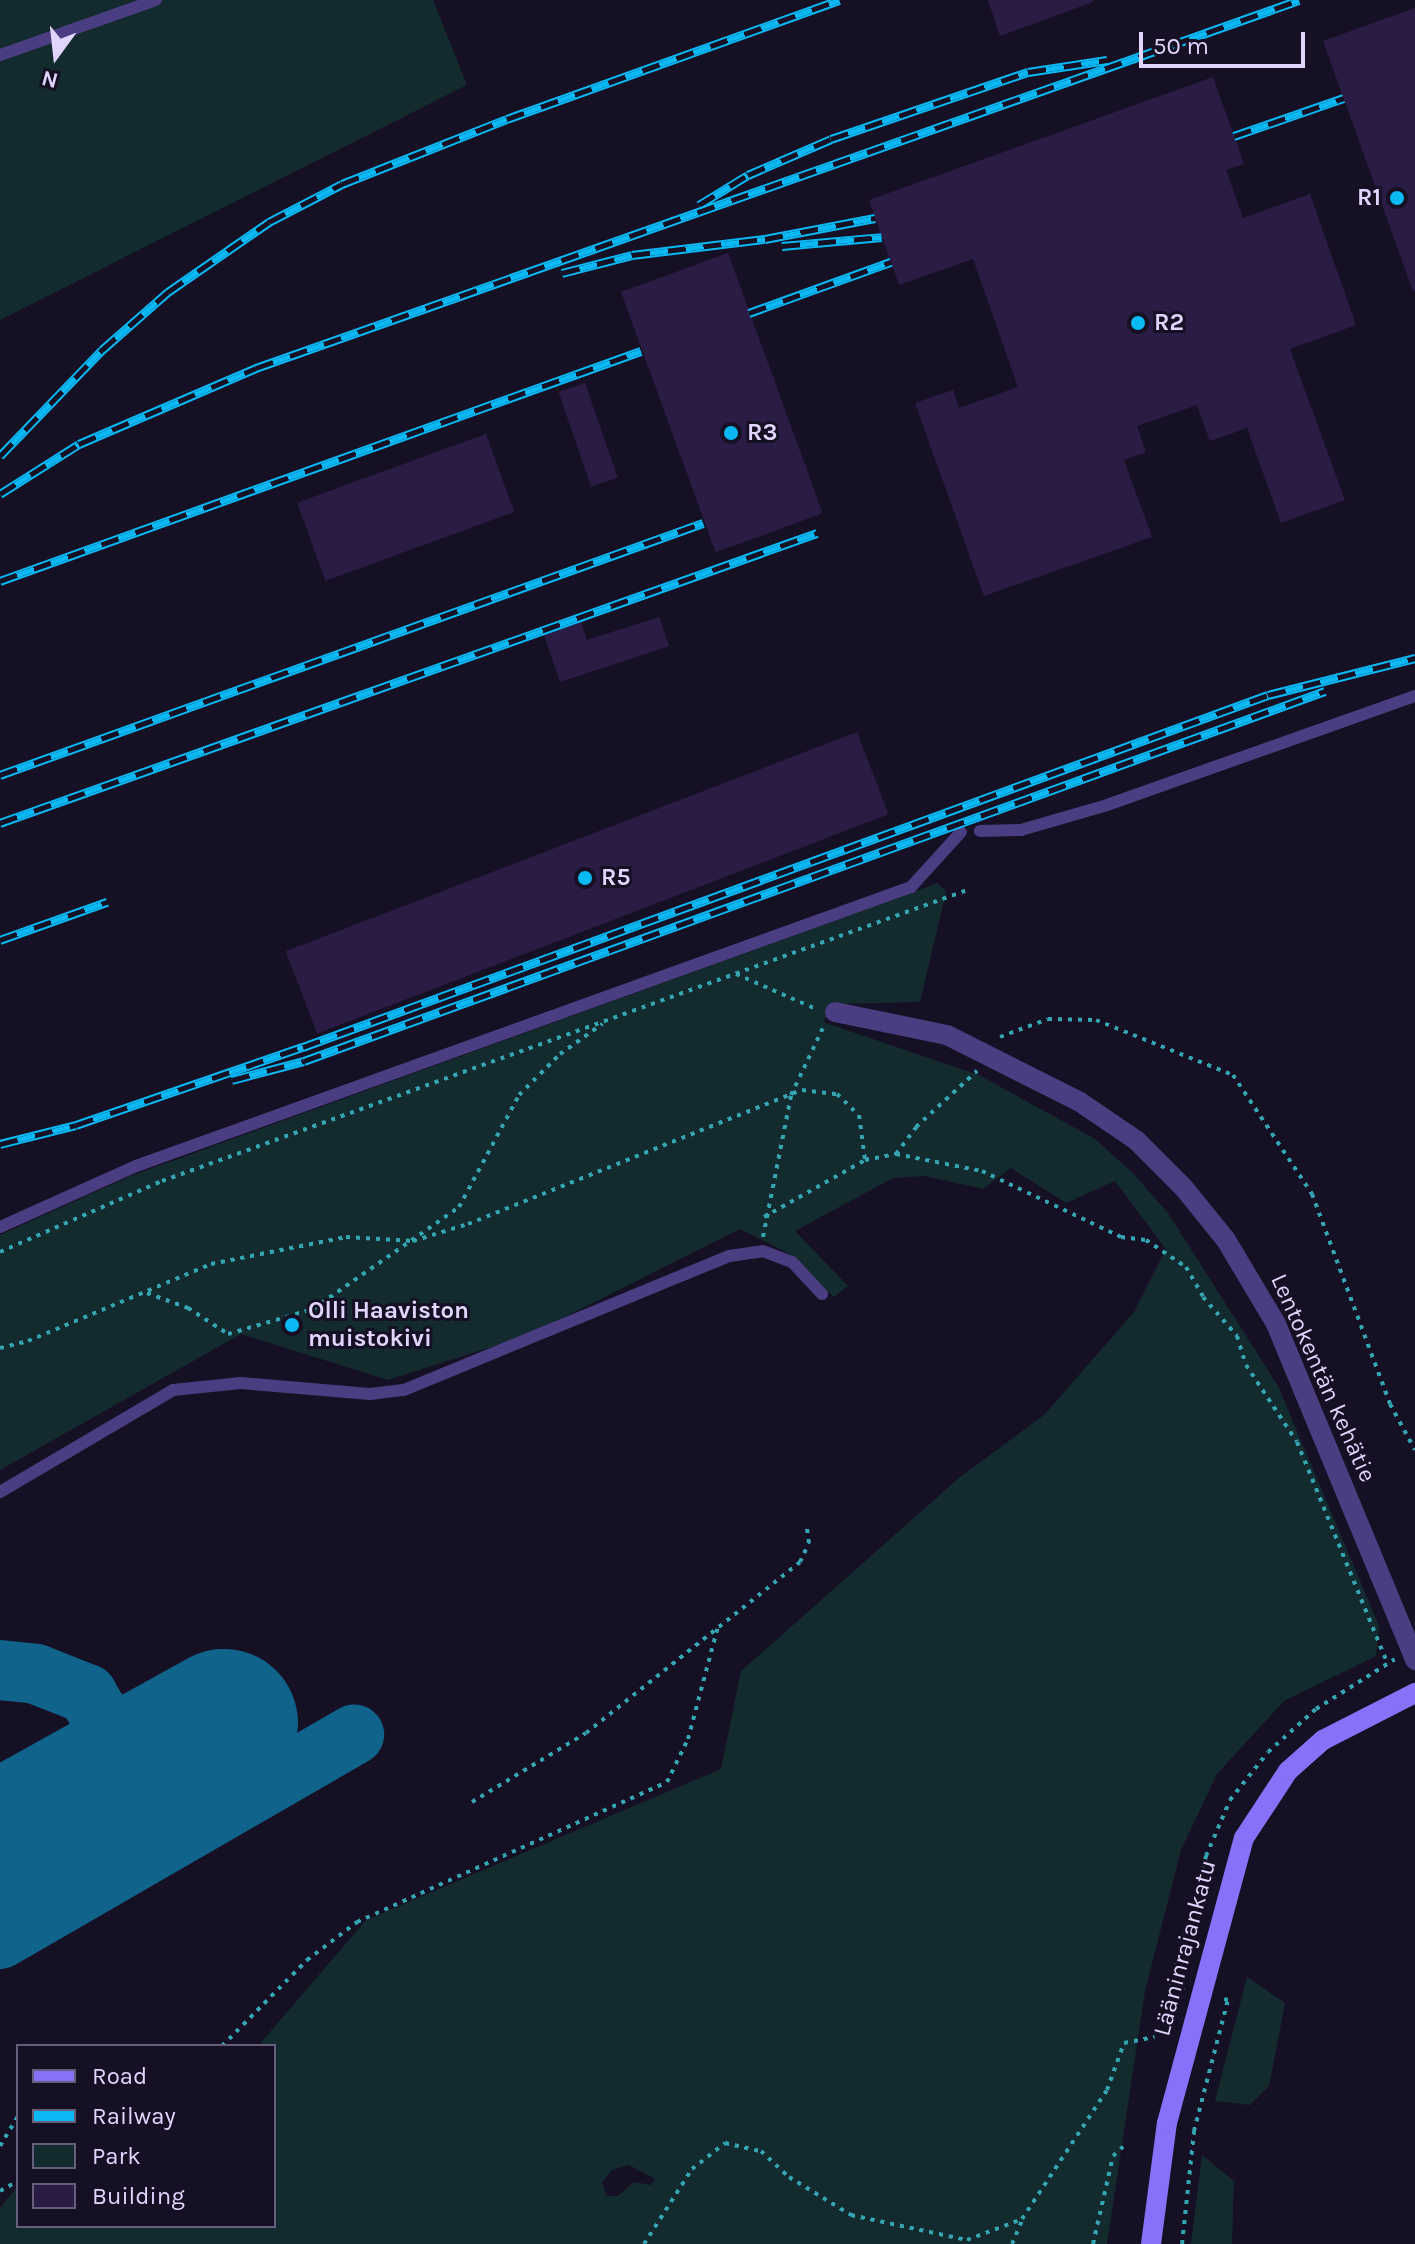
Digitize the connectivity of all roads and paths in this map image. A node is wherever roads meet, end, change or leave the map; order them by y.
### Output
1 (156, 0) edge
2 (0, 55) edge
3 (1415, 696) edge
4 (980, 831) dead end
5 (961, 832) dead end
6 (970, 889) dead end
7 (736, 974) junction
8 (835, 1012) junction
9 (607, 1020) junction
10 (980, 1052) junction
11 (791, 1095) junction
12 (896, 1154) junction
13 (865, 1160) junction
14 (764, 1217) junction
15 (0, 1227) edge
16 (413, 1241) junction
17 (763, 1251) junction
18 (0, 1252) edge
19 (822, 1294) dead end
20 (139, 1296) junction
21 (0, 1348) edge
22 (1415, 1450) edge
23 (0, 1492) edge
24 (807, 1528) dead end
25 (718, 1626) junction
26 (1415, 1660) edge
27 (1387, 1662) dead end
28 (1415, 1693) edge
29 (472, 1802) dead end
30 (1154, 2037) dead end
31 (224, 2044) edge
32 (16, 2119) edge
33 (1125, 2145) dead end
34 (0, 2146) edge
35 (1022, 2219) junction
36 (644, 2244) edge
37 (1012, 2244) edge
38 (1093, 2244) edge
39 (1151, 2244) edge

1 - 2 lane
3 - 4 lane
5 - 15 lane
6 - 7 path
7 - 8 path
7 - 9 path
8 - 10 street, Lentokentän kehätie
8 - 11 path
9 - 16 path
9 - 18 path
10 - 12 path
10 - 22 path
10 - 26 street, Lentokentän kehätie
11 - 13 path
11 - 14 path
11 - 16 path
12 - 13 path
12 - 27 path
13 - 14 path
14 - 17 path
16 - 20 path
16 - 20 path
17 - 19 lane
17 - 23 lane
20 - 21 path
24 - 25 path
25 - 29 path
25 - 31 path
28 - 39 street, Lääninrajankatu
30 - 35 path
32 - 34 path
33 - 38 path
35 - 36 path
35 - 37 path

